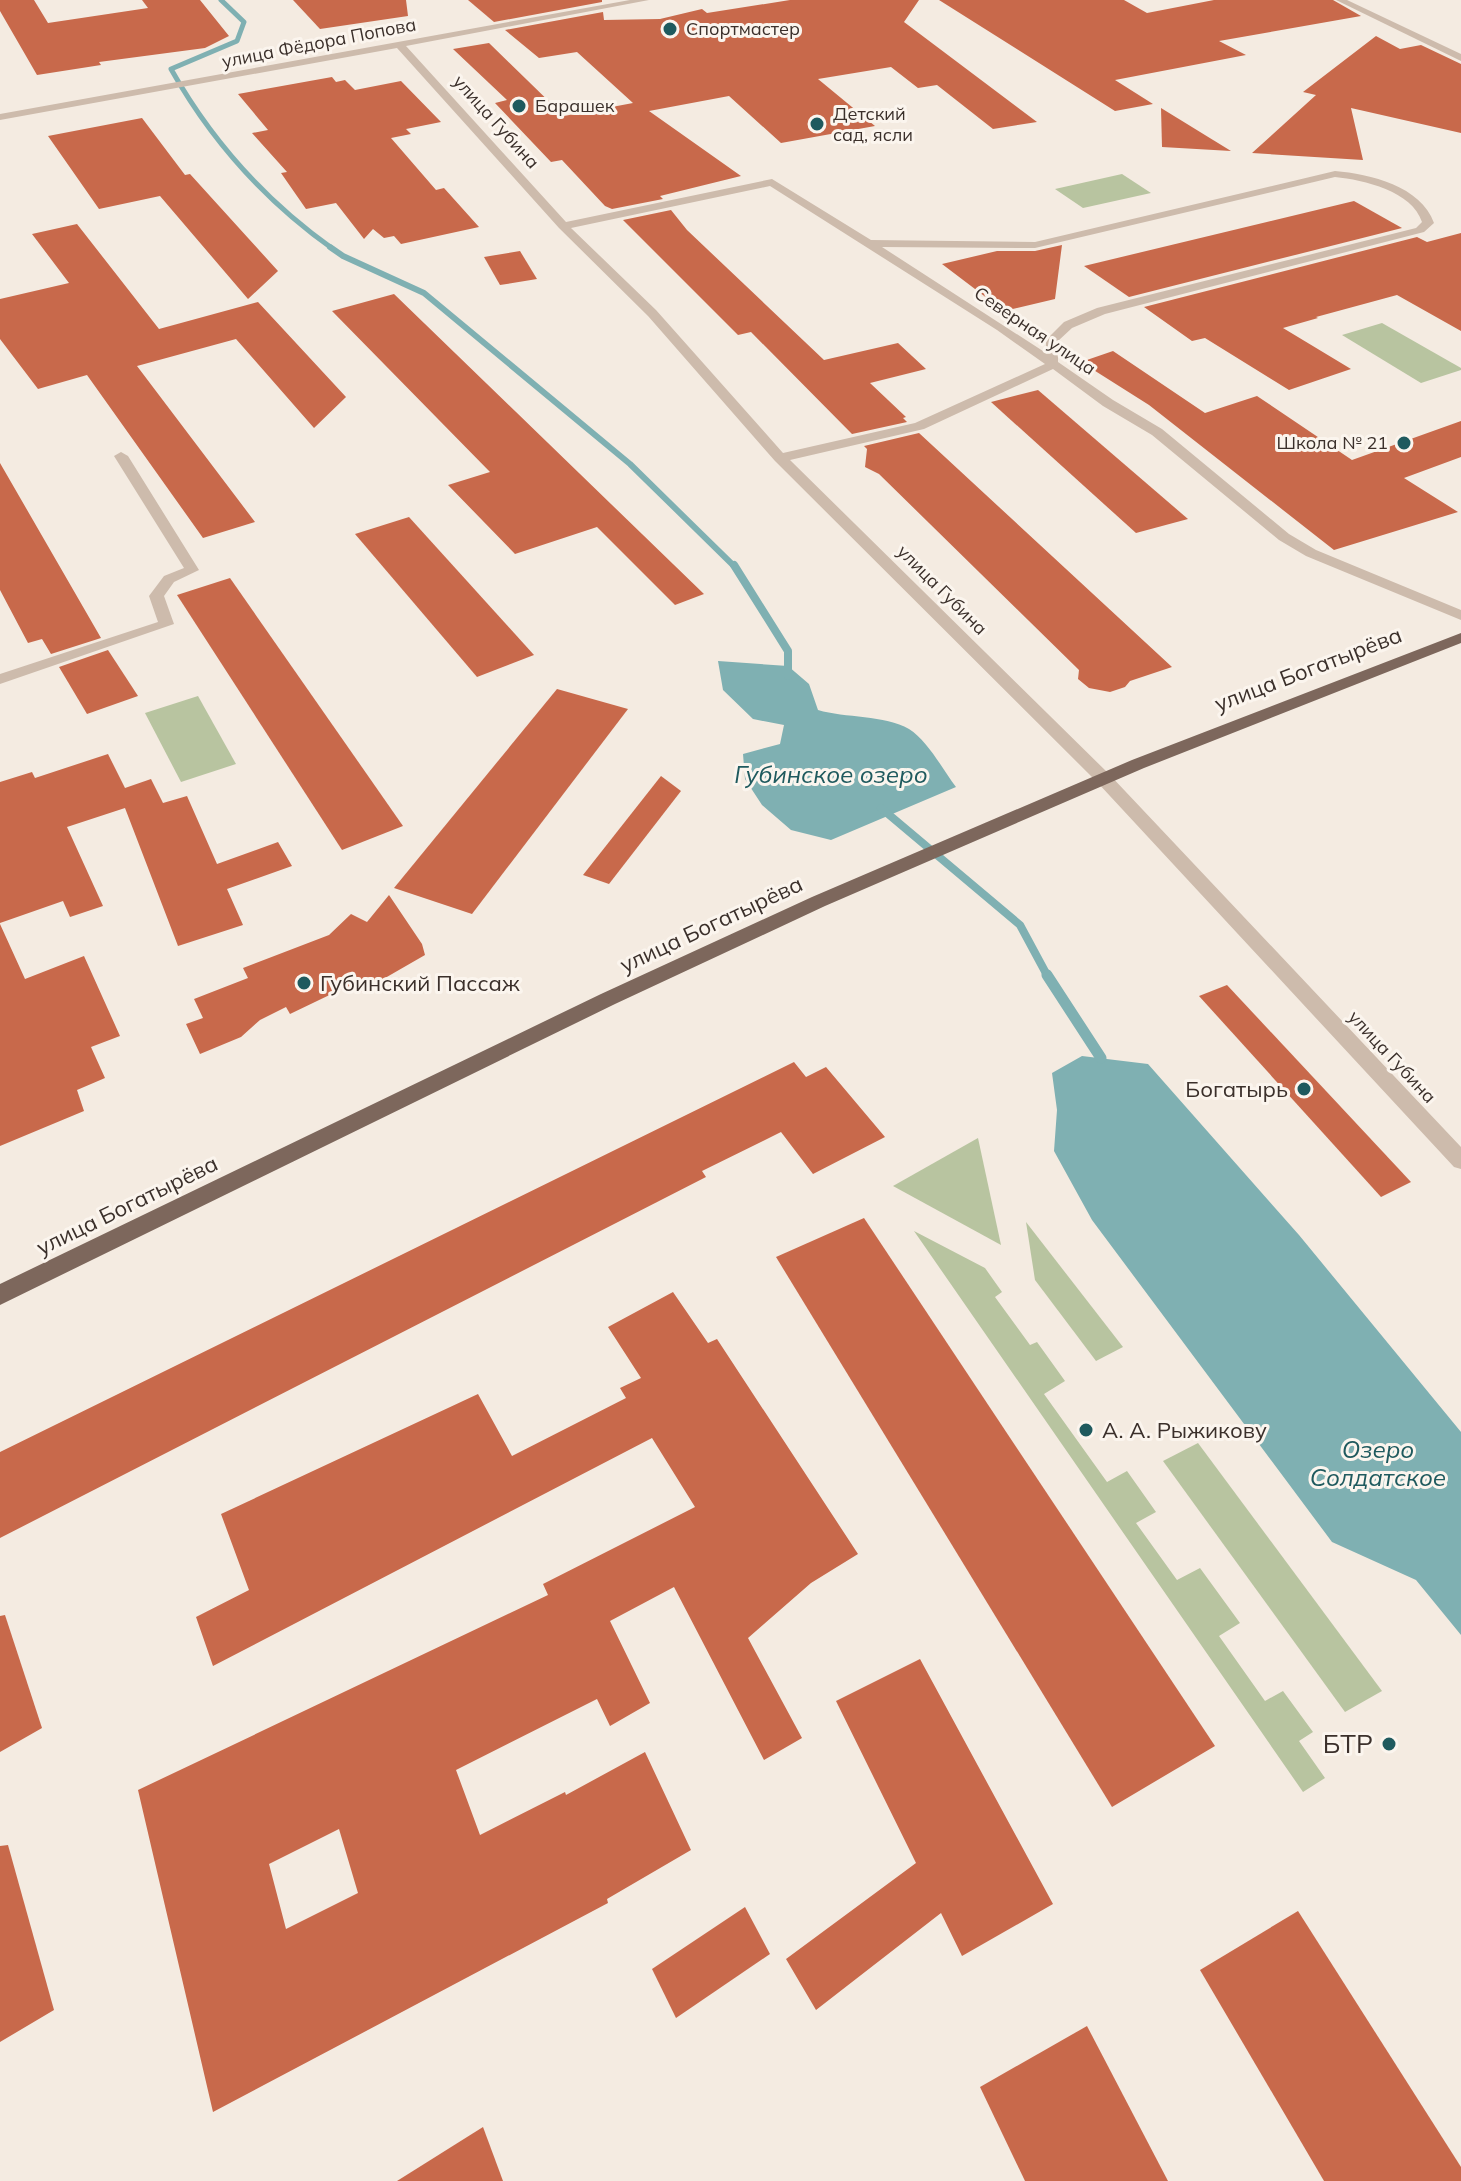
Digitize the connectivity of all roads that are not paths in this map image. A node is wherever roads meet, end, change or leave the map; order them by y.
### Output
1 (645, 0) edge
2 (1340, 0) edge
3 (399, 44) junction
4 (1461, 58) edge
5 (0, 117) edge
6 (563, 226) junction
7 (867, 243) junction
8 (1052, 365) junction
9 (121, 456) dead end
10 (780, 458) junction
11 (1461, 615) edge
12 (1461, 638) edge
13 (0, 679) edge
14 (1103, 778) junction
15 (1461, 1161) edge
16 (0, 1295) edge

1 - 3 street, улица Фёдора Попова
2 - 4 street
3 - 5 street, улица Фёдора Попова
3 - 6 street, улица Губина
6 - 7 street, Северная улица
6 - 10 street, улица Губина
7 - 8 street, Северная улица
7 - 8 street
8 - 10 street
8 - 11 street, Северная улица
9 - 13 street
10 - 14 street, улица Губина
12 - 14 main road, улица Богатырёва
14 - 15 street, улица Губина
14 - 16 main road, улица Богатырёва

